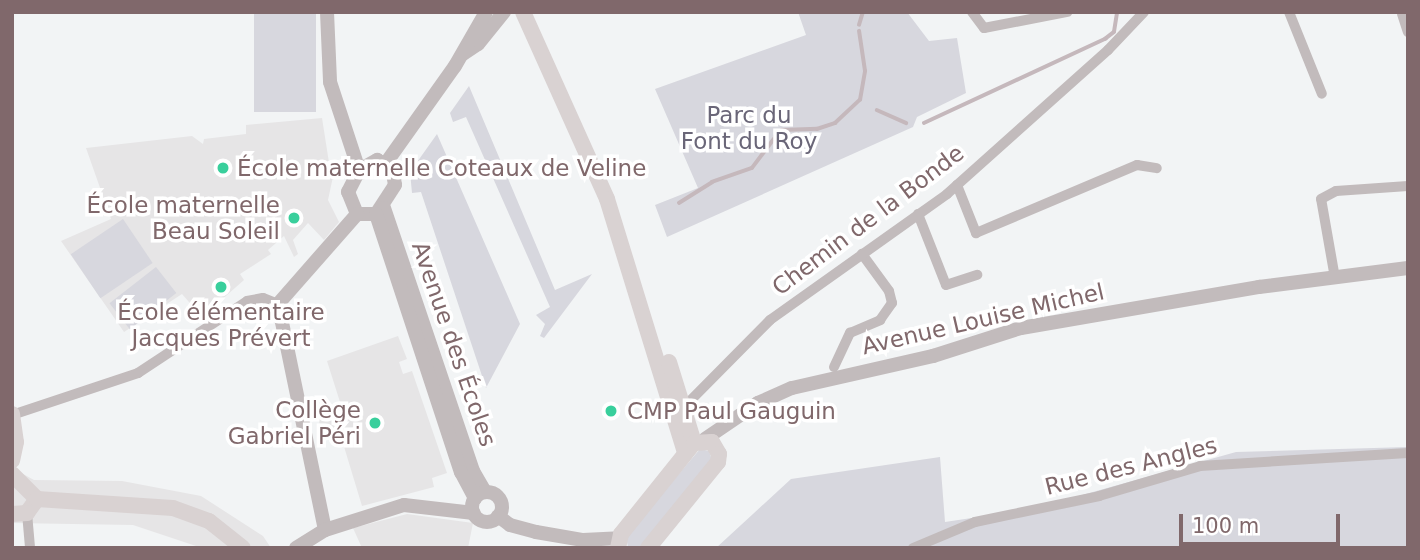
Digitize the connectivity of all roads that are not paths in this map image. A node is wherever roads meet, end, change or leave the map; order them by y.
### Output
1 (327, 12) edge
2 (486, 12) edge
3 (503, 12) edge
4 (523, 12) edge
5 (536, 12) edge
6 (972, 12) edge
7 (1068, 12) edge
8 (1144, 12) edge
9 (1289, 12) edge
10 (1402, 13) edge
11 (1408, 32) edge
12 (463, 54) junction
13 (1322, 94) dead end
14 (386, 163) junction
15 (1157, 168) dead end
16 (359, 170) junction
17 (957, 185) junction
18 (1408, 186) edge
19 (380, 211) junction
20 (357, 214) junction
21 (918, 214) junction
22 (862, 254) junction
23 (1408, 268) edge
24 (1334, 274) junction
25 (977, 275) dead end
26 (278, 304) junction
27 (834, 367) dead end
28 (683, 408) junction
29 (12, 414) edge
30 (727, 424) junction
31 (695, 445) junction
32 (1408, 453) edge
33 (719, 454) junction
34 (12, 461) edge
35 (12, 474) edge
36 (480, 495) junction
37 (37, 499) junction
38 (20, 513) edge
39 (474, 513) junction
40 (498, 516) junction
41 (325, 530) junction
42 (617, 544) edge
43 (651, 546) edge
44 (30, 548) edge
45 (243, 548) edge
46 (296, 548) edge
47 (913, 548) edge

1 - 16 street
2 - 12 street
3 - 12 street
4 - 31 main road
5 - 28 main road
6 - 7 street
8 - 17 street, Chemin de la Bonde
9 - 13 street
10 - 11 street
12 - 14 street
14 - 16 street
14 - 19 street
15 - 17 street
16 - 20 street
17 - 21 street, Chemin de la Bonde
18 - 24 street
19 - 20 street
19 - 36 street, Avenue des Écoles
20 - 26 street
21 - 22 street, Chemin de la Bonde
21 - 25 street
22 - 27 street
22 - 28 street, Chemin de la Bonde
23 - 24 street, Avenue Louise Michel
24 - 30 street, Avenue Louise Michel
26 - 29 street
26 - 41 street
28 - 31 main road
29 - 34 main road
30 - 31 street, Avenue Louise Michel
30 - 33 street
31 - 33 main road
31 - 42 main road
32 - 47 street, Rue des Angles
33 - 43 main road
35 - 37 main road
36 - 39 street
36 - 40 street, Avenue des Écoles
37 - 38 main road
37 - 45 main road
38 - 44 street
39 - 40 street
39 - 41 street
40 - 42 street
41 - 46 street

